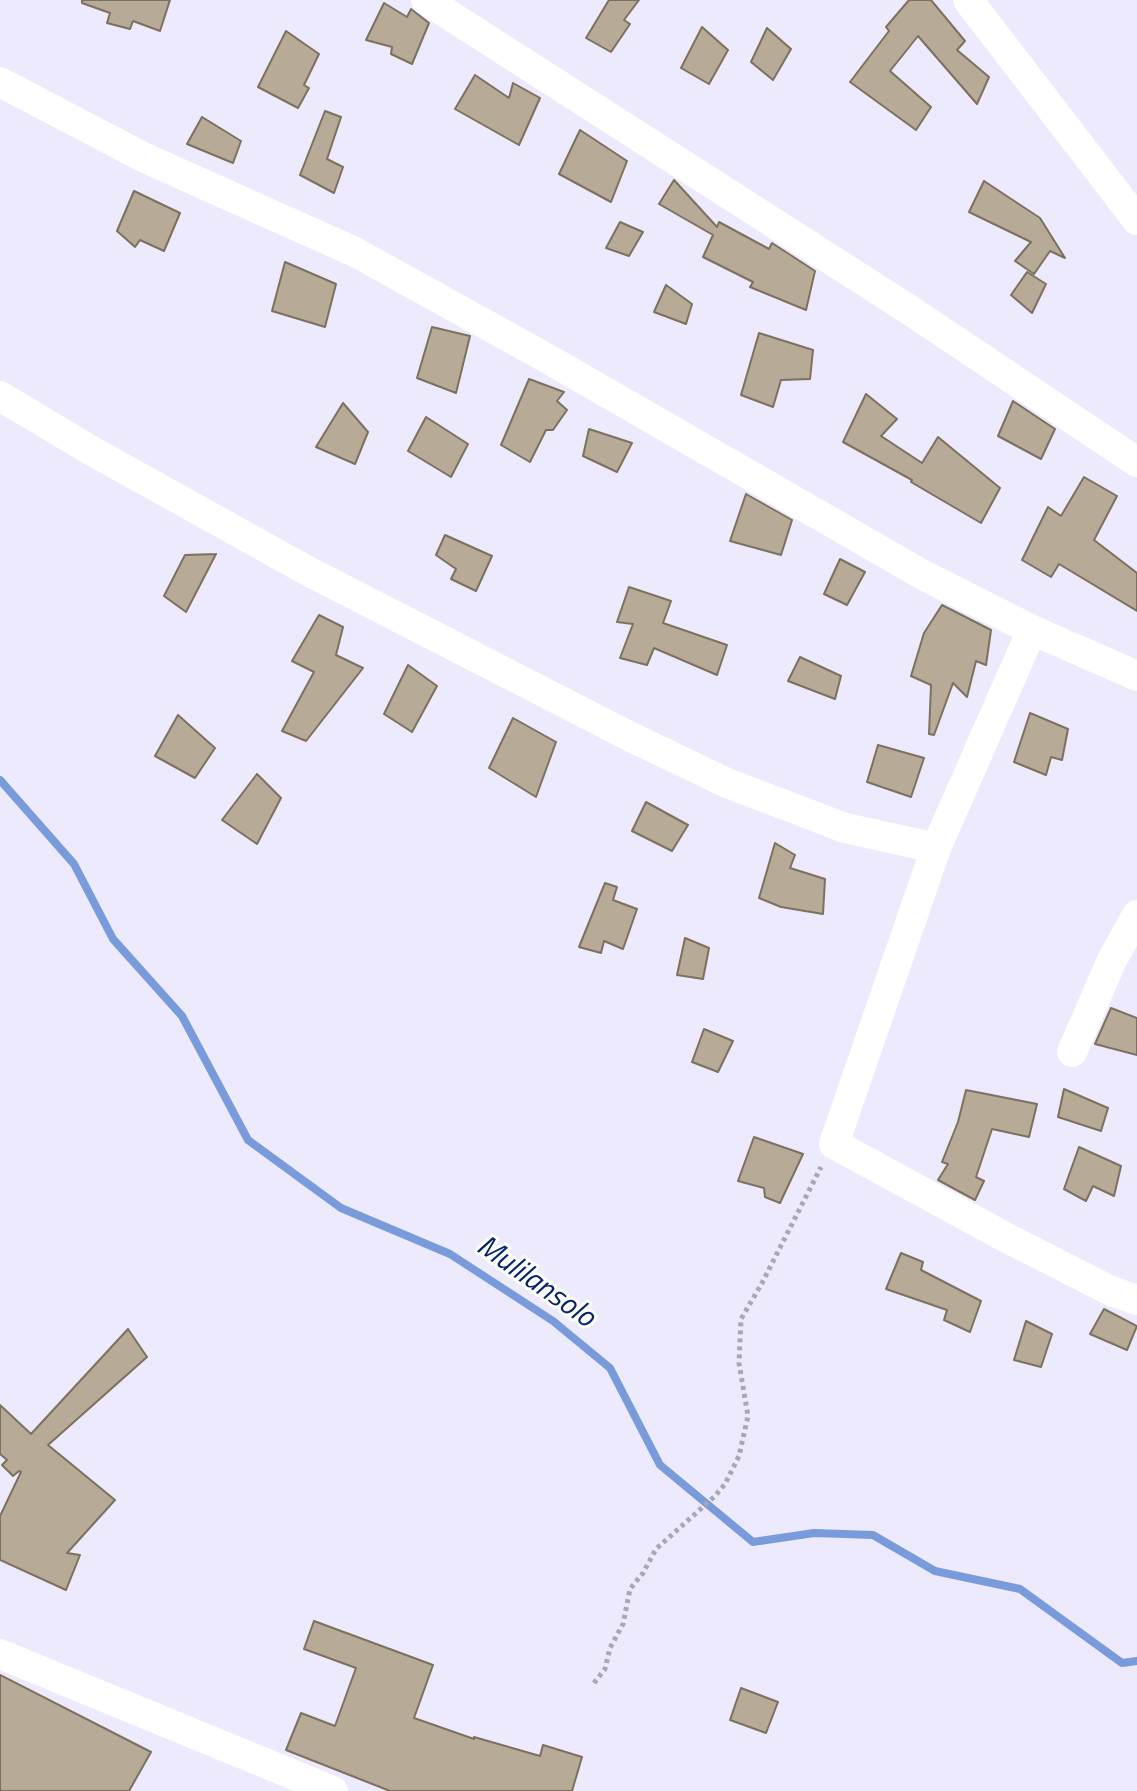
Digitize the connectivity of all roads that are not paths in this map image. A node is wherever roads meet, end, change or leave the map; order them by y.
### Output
1 (426, 0) edge
2 (968, 0) edge
3 (0, 82) edge
4 (1137, 220) edge
5 (0, 396) edge
6 (1137, 462) edge
7 (1032, 630) junction
8 (1137, 676) edge
9 (936, 848) junction
10 (1137, 915) edge
11 (1072, 1052) dead end
12 (1137, 1300) edge
13 (0, 1654) edge
14 (333, 1791) edge

1 - 6 street
2 - 4 street
3 - 7 street
5 - 9 street
7 - 8 street
7 - 9 street
9 - 12 street
10 - 11 street
13 - 14 street

